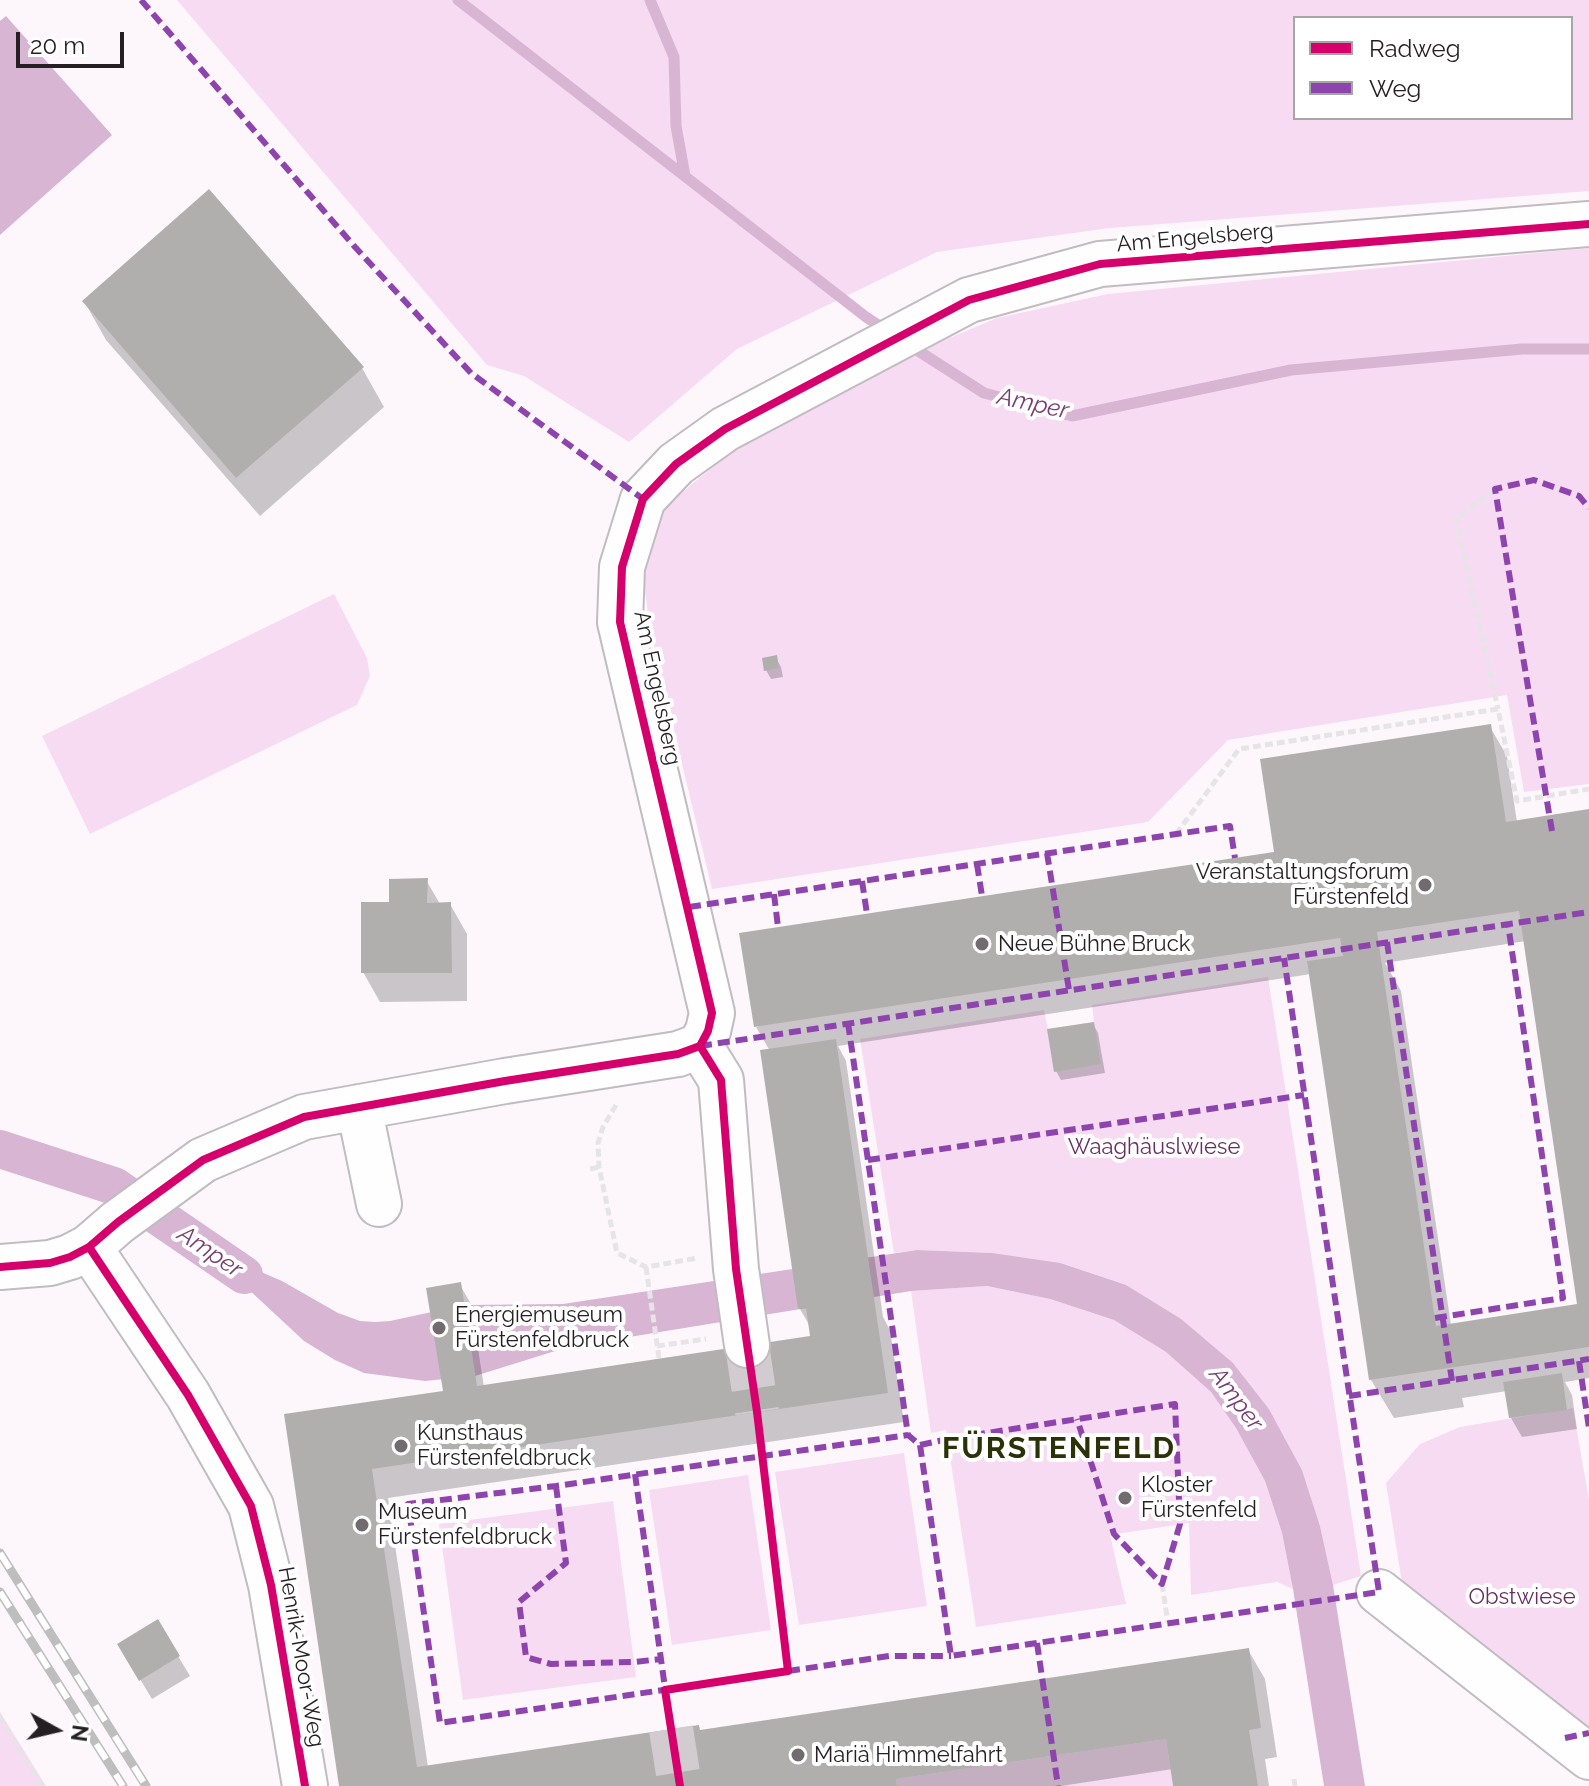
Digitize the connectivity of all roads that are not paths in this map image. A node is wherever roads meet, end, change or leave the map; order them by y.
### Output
1 (1589, 224) edge
2 (700, 1046) junction
3 (359, 1107) junction
4 (379, 1204) dead end
5 (120, 1222) junction
6 (0, 1267) edge
7 (746, 1333) tunnel mouth
8 (1379, 1592) dead end
9 (1589, 1757) edge
10 (305, 1786) edge

1 - 2 street, Am Engelsberg
2 - 3 street
2 - 7 street
3 - 4 street
3 - 5 street
5 - 6 street
5 - 10 street, Henrik-Moor-Weg
8 - 9 street

